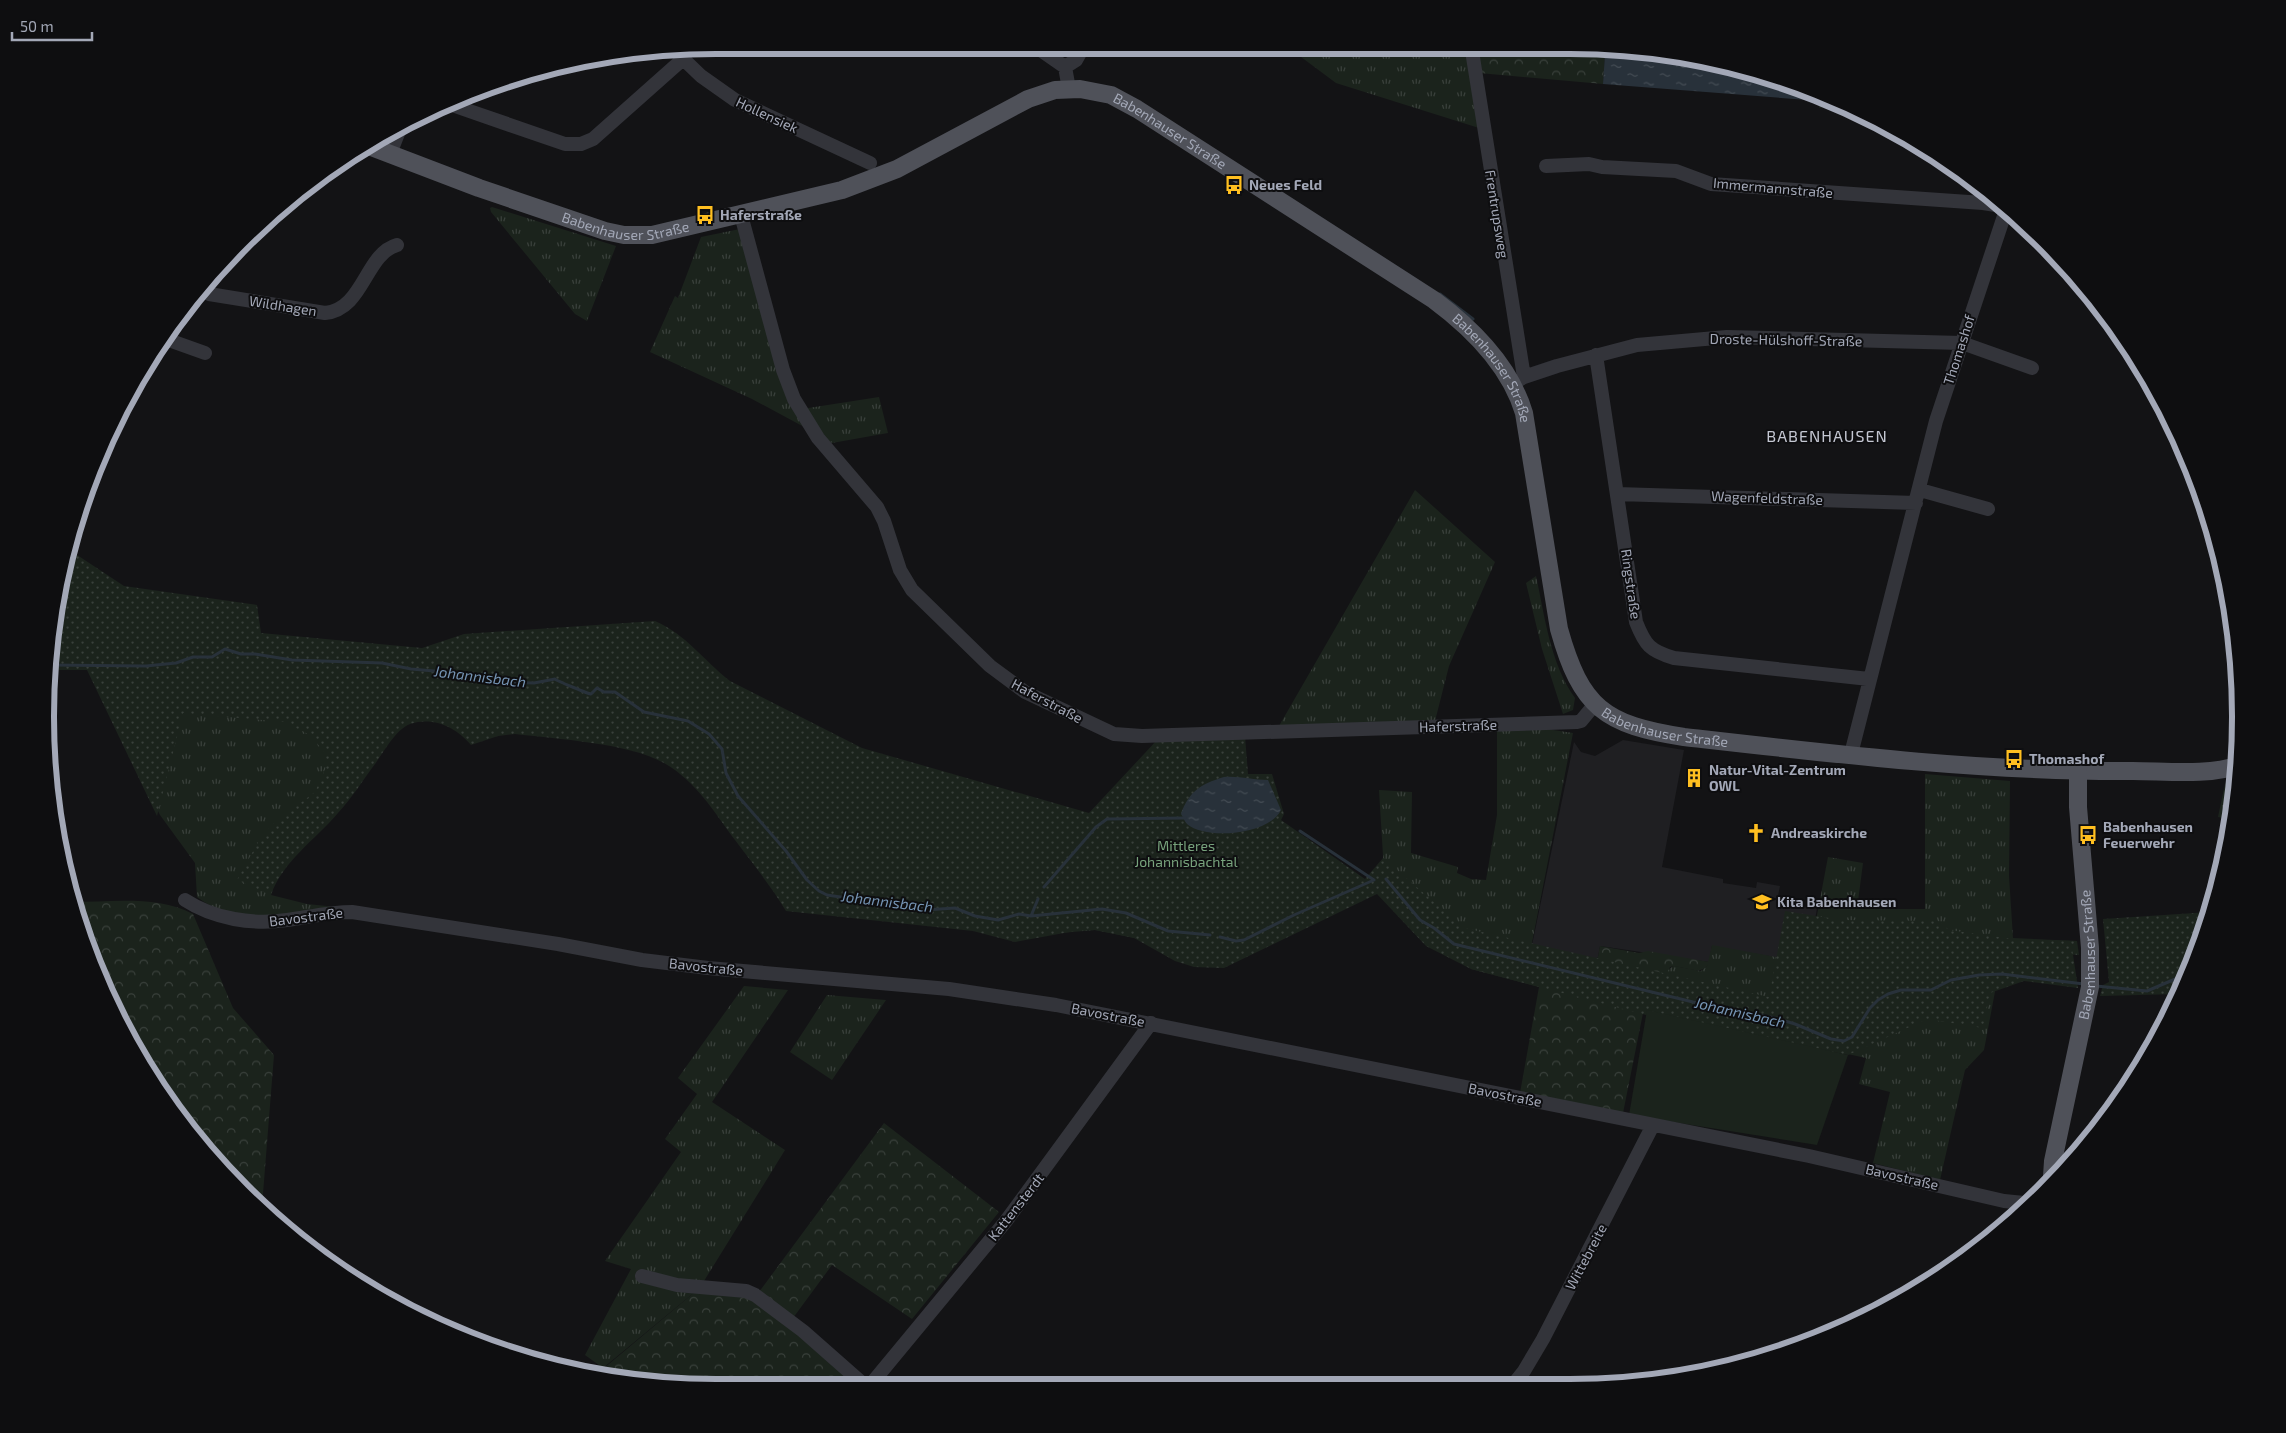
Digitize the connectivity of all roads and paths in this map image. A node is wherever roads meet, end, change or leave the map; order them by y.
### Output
1 (1046, 54) edge
2 (1079, 54) edge
3 (1472, 54) edge
4 (679, 55) edge
5 (1065, 67) junction
6 (1069, 89) junction
7 (461, 105) edge
8 (397, 136) edge
9 (376, 149) edge
10 (390, 154) junction
11 (870, 163) dead end
12 (1546, 166) dead end
13 (1989, 204) edge
14 (741, 215) junction
15 (2004, 216) edge
16 (397, 245) dead end
17 (208, 293) edge
18 (171, 340) edge
19 (1962, 344) junction
20 (205, 353) dead end
21 (1596, 355) junction
22 (2032, 368) dead end
23 (1518, 380) junction
24 (1617, 494) junction
25 (1918, 496) junction
26 (1988, 508) dead end
27 (1869, 679) junction
28 (1595, 704) junction
29 (1852, 754) junction
30 (2230, 766) edge
31 (2078, 771) junction
32 (186, 900) dead end
33 (1151, 1023) junction
34 (1653, 1125) junction
35 (2052, 1170) edge
36 (2020, 1202) edge
37 (642, 1276) dead end
38 (857, 1379) edge
39 (875, 1379) edge
40 (1518, 1379) edge

1 - 5 street
2 - 5 street
3 - 23 street, Frentrupsweg
4 - 7 street
4 - 11 street, Hollensiek
5 - 6 street
6 - 14 main road, Babenhauser Straße
6 - 23 main road, Babenhauser Straße
8 - 10 street
9 - 10 main road, Babenhauser Straße
10 - 14 main road, Babenhauser Straße
12 - 13 street, Immermannstraße
14 - 28 street, Haferstraße
15 - 19 street, Thomashof
16 - 17 street, Wildhagen
18 - 20 street
19 - 21 street, Droste-Hülshoff-Straße
19 - 22 street, Droste-Hülshoff-Straße
19 - 25 street, Thomashof
21 - 23 street, Droste-Hülshoff-Straße
21 - 24 street, Ringstraße
23 - 28 main road, Babenhauser Straße
24 - 25 street, Wagenfeldstraße
24 - 27 street, Ringstraße
25 - 26 street, Wagenfeldstraße
25 - 27 street, Thomashof
27 - 29 street, Thomashof
28 - 29 main road, Babenhauser Straße
29 - 31 main road, Babenhauser Straße
30 - 31 main road
31 - 35 main road, Babenhauser Straße
32 - 33 street, Bavostraße
33 - 34 street, Bavostraße
33 - 39 street, Kattensterdt
34 - 36 street, Bavostraße
34 - 40 street, Wittebreite
37 - 38 street

